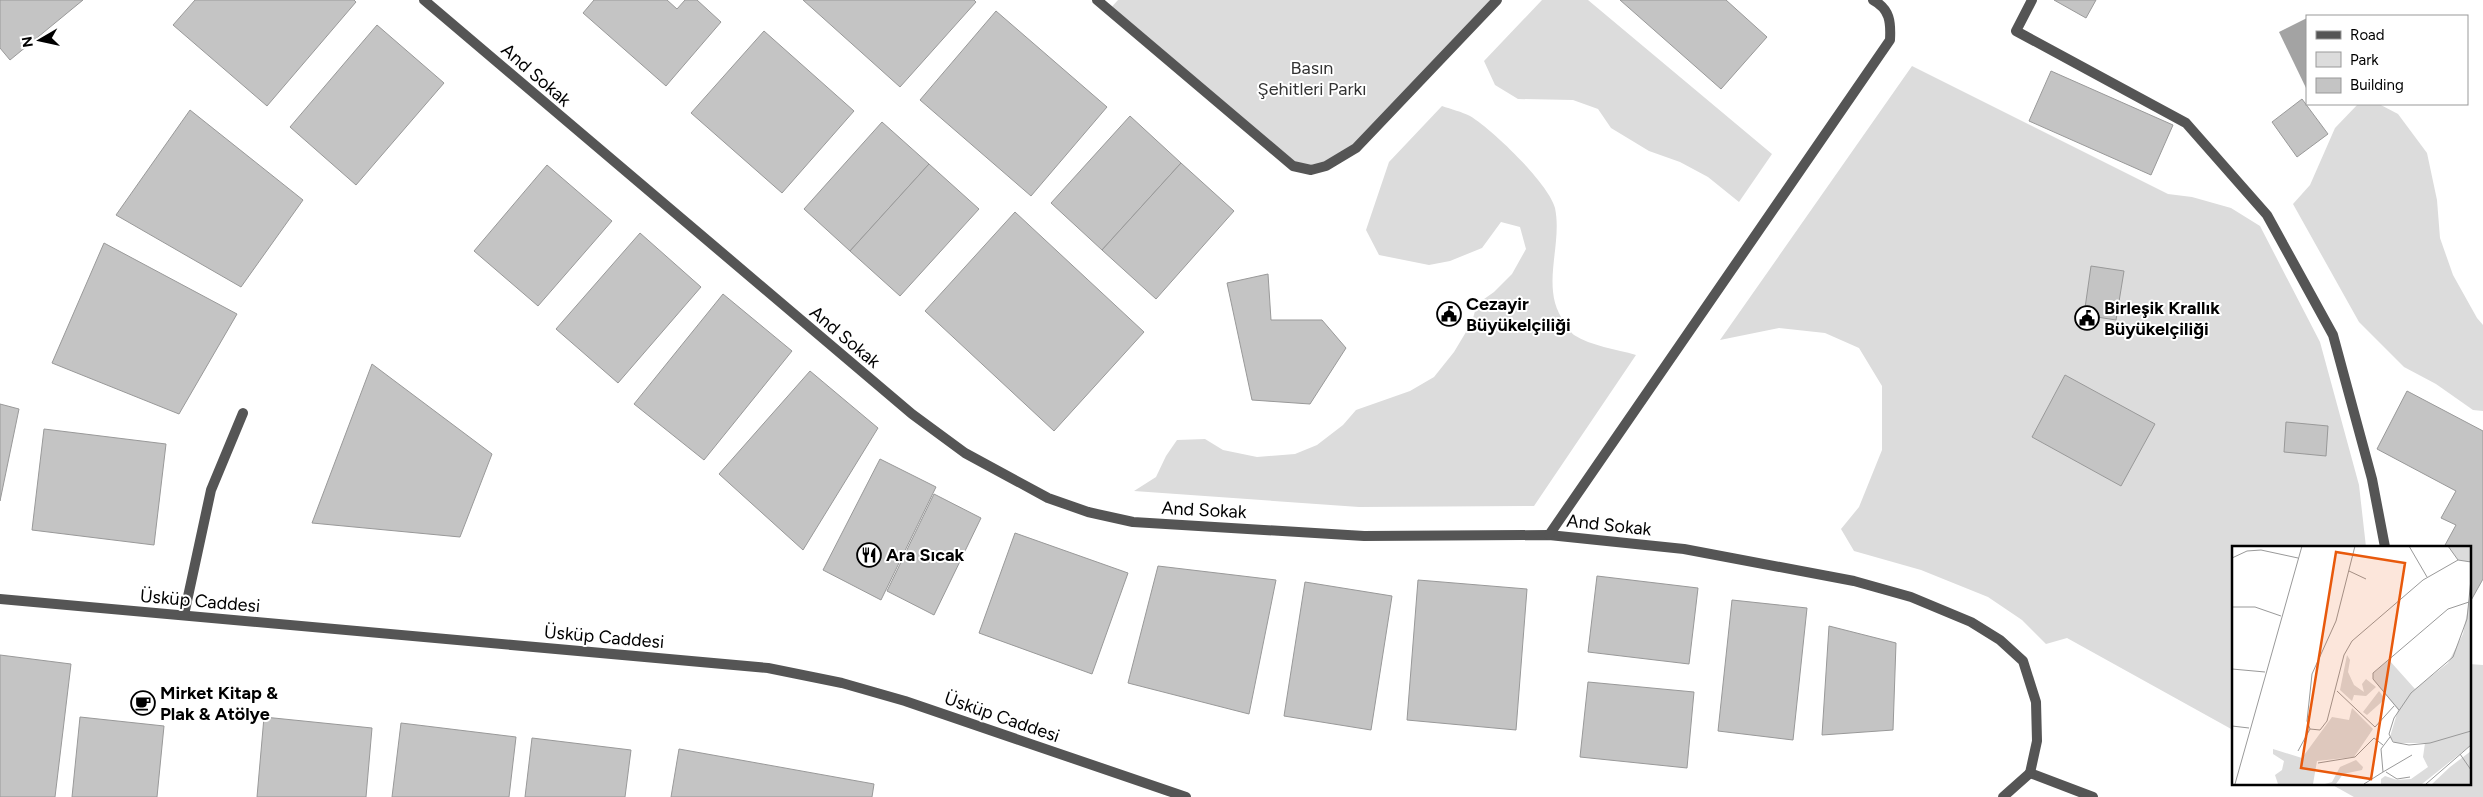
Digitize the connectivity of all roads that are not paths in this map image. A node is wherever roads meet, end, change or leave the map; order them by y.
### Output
1 (424, 0) edge
2 (1097, 0) edge
3 (1497, 0) edge
4 (1873, 0) edge
5 (2032, 0) edge
6 (243, 413) dead end
7 (1549, 536) junction
8 (2386, 546) edge
9 (0, 599) edge
10 (184, 615) junction
11 (2030, 773) junction
12 (1186, 797) edge
13 (2003, 797) edge
14 (2093, 797) edge

1 - 7 street, And Sokak
2 - 3 street
4 - 7 street
5 - 8 street
6 - 10 street
7 - 11 street, And Sokak
9 - 10 street, Üsküp Caddesi
10 - 12 street, Üsküp Caddesi
11 - 13 street
11 - 14 street

